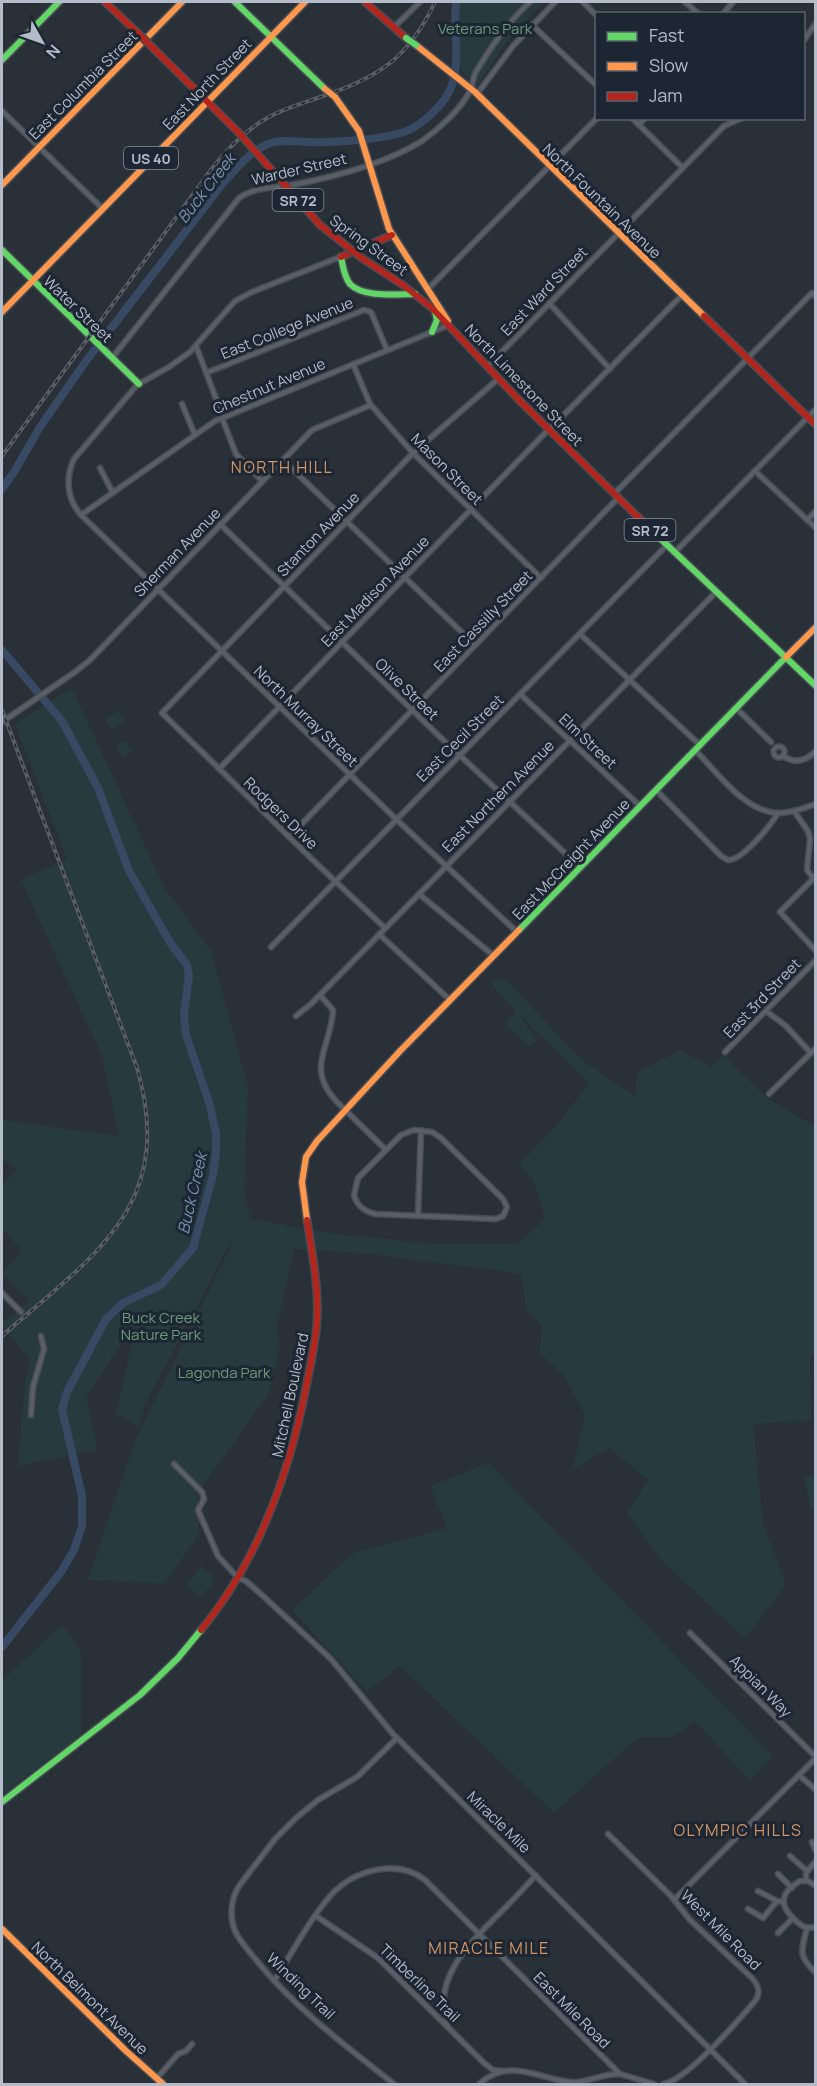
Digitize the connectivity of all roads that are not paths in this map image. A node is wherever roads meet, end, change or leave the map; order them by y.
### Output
1 (60, 2) edge
2 (105, 2) edge
3 (182, 2) edge
4 (235, 2) edge
5 (305, 2) edge
6 (365, 2) edge
7 (420, 2) edge
8 (530, 2) edge
9 (555, 2) edge
10 (583, 2) edge
11 (685, 2) edge
12 (697, 12) edge
13 (595, 13) edge
14 (816, 23) edge
15 (532, 25) junction
16 (394, 27) junction
17 (271, 36) junction
18 (805, 39) edge
19 (2, 60) edge
20 (595, 83) edge
21 (474, 92) junction
22 (207, 101) junction
23 (2, 111) edge
24 (595, 120) edge
25 (634, 120) edge
26 (643, 120) edge
27 (738, 120) edge
28 (639, 125) junction
29 (38, 147) junction
30 (370, 164) junction
31 (549, 166) junction
32 (682, 168) junction
33 (2, 184) edge
34 (102, 208) junction
35 (618, 233) junction
36 (392, 235) junction
37 (2, 250) edge
38 (341, 257) junction
39 (32, 280) junction
40 (427, 290) junction
41 (416, 294) junction
42 (682, 295) junction
43 (814, 295) edge
44 (549, 303) junction
45 (433, 309) junction
46 (2, 312) edge
47 (450, 325) junction
48 (432, 332) junction
49 (196, 346) junction
50 (387, 350) junction
51 (110, 356) junction
52 (747, 359) junction
53 (353, 364) junction
54 (487, 367) junction
55 (610, 369) junction
56 (206, 374) junction
57 (498, 378) junction
58 (139, 384) junction
59 (182, 404) dead end
60 (371, 405) junction
61 (816, 409) edge
62 (222, 417) junction
63 (808, 417) junction
64 (816, 425) edge
65 (549, 430) junction
66 (195, 435) junction
67 (413, 453) junction
68 (283, 459) junction
69 (100, 468) dead end
70 (755, 471) junction
71 (262, 482) junction
72 (113, 493) junction
73 (616, 496) junction
74 (471, 510) junction
75 (816, 511) edge
76 (81, 515) junction
77 (807, 520) junction
78 (347, 521) junction
79 (220, 524) junction
80 (816, 528) edge
81 (666, 546) junction
82 (674, 553) junction
83 (405, 577) junction
84 (541, 578) junction
85 (285, 586) junction
86 (158, 589) junction
87 (716, 592) junction
88 (816, 627) edge
89 (580, 634) junction
90 (342, 641) junction
91 (475, 645) junction
92 (222, 651) junction
93 (786, 657) junction
94 (630, 680) junction
95 (816, 686) edge
96 (520, 694) junction
97 (279, 706) junction
98 (736, 708) junction
99 (412, 710) junction
100 (162, 713) joint
101 (2, 722) edge
102 (570, 741) junction
103 (771, 742) dead end
104 (697, 748) junction
105 (460, 755) junction
106 (814, 755) edge
107 (783, 756) dead end
108 (219, 769) junction
109 (350, 775) junction
110 (656, 790) junction
111 (510, 802) junction
112 (816, 804) edge
113 (640, 806) junction
114 (794, 811) junction
115 (778, 813) junction
116 (397, 820) junction
117 (289, 837) junction
118 (446, 866) junction
119 (580, 867) junction
120 (814, 877) edge
121 (336, 882) junction
122 (419, 894) junction
123 (385, 928) junction
124 (517, 932) junction
125 (380, 934) junction
126 (271, 947) dead end
127 (816, 951) edge
128 (494, 956) junction
129 (816, 960) edge
130 (320, 995) junction
131 (450, 1000) junction
132 (766, 1011) junction
133 (296, 1016) dead end
134 (816, 1048) edge
135 (725, 1052) dead end
136 (811, 1053) junction
137 (769, 1094) dead end
138 (346, 1110) junction
139 (422, 1130) junction
140 (385, 1149) junction
141 (417, 1217) junction
142 (2, 1293) edge
143 (21, 1312) dead end
144 (41, 1336) dead end
145 (31, 1415) dead end
146 (174, 1464) dead end
147 (238, 1578) junction
148 (690, 1633) dead end
149 (397, 1738) junction
150 (816, 1757) edge
151 (799, 1775) junction
152 (816, 1791) edge
153 (2, 1802) edge
154 (608, 1834) dead end
155 (812, 1842) dead end
156 (816, 1851) edge
157 (790, 1856) dead end
158 (816, 1861) edge
159 (807, 1871) junction
160 (778, 1874) dead end
161 (536, 1875) junction
162 (806, 1880) junction
163 (816, 1886) edge
164 (792, 1888) junction
165 (758, 1891) dead end
166 (674, 1900) junction
167 (777, 1901) junction
168 (783, 1902) junction
169 (748, 1909) dead end
170 (316, 1916) junction
171 (793, 1918) junction
172 (816, 1927) edge
173 (807, 1928) junction
174 (2, 1929) edge
175 (778, 1933) dead end
176 (478, 1934) junction
177 (816, 1973) edge
178 (274, 1981) junction
179 (450, 2028) junction
180 (192, 2044) dead end
181 (710, 2049) junction
182 (504, 2071) junction
183 (620, 2074) junction
184 (156, 2079) junction
185 (566, 2082) junction
186 (163, 2085) edge
187 (394, 2085) edge
188 (479, 2085) edge
189 (571, 2085) edge
190 (654, 2085) edge
191 (664, 2085) edge
192 (745, 2085) edge

1 - 19 street
2 - 22 street, SR 72, bridge
3 - 29 street, East Columbia Street
4 - 17 street, North Limestone Street
5 - 17 street, East North Street / US 40
6 - 16 street, North Fountain Avenue
7 - 16 street
8 - 21 street
9 - 15 street, Warder Street
10 - 13 street
11 - 12 street
14 - 18 street
15 - 20 street
15 - 21 street, Warder Street
16 - 21 street, North Fountain Avenue, bridge
17 - 22 street, East North Street / US 40
17 - 30 street, North Limestone Street, bridge
21 - 30 street, Warder Street
21 - 31 street, North Fountain Avenue
22 - 34 street, East North Street / US 40
22 - 41 street, Spring Street / SR 72, bridge
23 - 29 street
24 - 31 street
25 - 28 street
26 - 28 street
27 - 32 street, East Ward Street
28 - 32 street
29 - 33 street, East Columbia Street
29 - 34 street
30 - 36 street, North Limestone Street
30 - 51 street, Warder Street
31 - 35 street, North Fountain Avenue
31 - 40 street
32 - 35 street, East Ward Street
34 - 39 street, East North Street / US 40
35 - 42 street, North Fountain Avenue
35 - 44 street, East Ward Street
36 - 38 street
36 - 40 street, North Limestone Street
37 - 39 street, Water Street
38 - 41 street
38 - 49 street
39 - 46 street, East North Street / US 40
39 - 51 street, Water Street
40 - 47 street, North Limestone Street
41 - 45 street, Spring Street / SR 72
42 - 52 street, North Fountain Avenue
42 - 55 street, East Madison Avenue
43 - 52 street, East Cassilly Street
44 - 54 street, East Ward Street
44 - 55 street
45 - 47 street, Spring Street / SR 72
45 - 48 street
47 - 48 street, Chestnut Avenue
47 - 54 street, North Limestone Street / SR 72
48 - 50 street, Chestnut Avenue
49 - 56 street
49 - 58 street
50 - 53 street, Chestnut Avenue
50 - 56 street, East College Avenue
51 - 58 street, Water Street
52 - 63 street, North Fountain Avenue
52 - 73 street, East Cassilly Street
53 - 60 street, Mason Street
53 - 62 street, Chestnut Avenue
54 - 57 street, North Limestone Street / SR 72
55 - 65 street, East Madison Avenue
56 - 62 street
57 - 65 street, North Limestone Street / SR 72
57 - 67 street, Stanton Avenue
58 - 76 street
59 - 66 street
60 - 67 street, Mason Street
60 - 68 street, Sherman Avenue
61 - 63 street
62 - 66 street, Chestnut Avenue
62 - 71 street
63 - 64 street, North Fountain Avenue
63 - 70 street
65 - 73 street, North Limestone Street / SR 72
65 - 74 street, East Madison Avenue
66 - 72 street, Chestnut Avenue
67 - 74 street, Mason Street
67 - 78 street, Stanton Avenue
68 - 71 street, Sherman Avenue
68 - 78 street
69 - 72 street
70 - 77 street
70 - 82 street
71 - 79 street, Sherman Avenue
72 - 76 street, Chestnut Avenue
73 - 81 street, North Limestone Street / SR 72
73 - 84 street, East Cassilly Street
74 - 83 street, East Madison Avenue
74 - 84 street, Mason Street
75 - 77 street
76 - 86 street, North Murray Street
77 - 80 street
78 - 83 street
78 - 85 street, Stanton Avenue
79 - 85 street, Olive Street
79 - 86 street, Sherman Avenue
81 - 82 street, North Limestone Street / SR 72
81 - 89 street, East Cecil Street
82 - 87 street, North Limestone Street / SR 72
83 - 90 street, East Madison Avenue
83 - 91 street
84 - 91 street, East Cassilly Street
85 - 90 street, Olive Street
85 - 92 street, Stanton Avenue
86 - 92 street, North Murray Street
86 - 101 street, Sherman Avenue
87 - 93 street, North Limestone Street / SR 72
87 - 94 street, East Northern Avenue
88 - 93 street, East McCreight Avenue
89 - 94 street
89 - 96 street, East Cecil Street
90 - 97 street, East Madison Avenue
90 - 99 street, Olive Street
91 - 99 street, East Cassilly Street
92 - 97 street, North Murray Street
92 - 100 street, Stanton Avenue
93 - 95 street, North Limestone Street / SR 72
93 - 98 street, East McCreight Avenue
94 - 102 street, East Northern Avenue
94 - 104 street
96 - 102 street, Elm Street
96 - 105 street, East Cecil Street
97 - 108 street, East Madison Avenue
97 - 109 street, North Murray Street
98 - 103 street
98 - 104 street, East McCreight Avenue
99 - 105 street, Olive Street
99 - 109 street, East Cassilly Street
100 - 108 street, Rodgers Drive
102 - 111 street, East Northern Avenue
102 - 113 street, Elm Street
104 - 110 street, East McCreight Avenue
104 - 115 street
105 - 111 street, Olive Street
105 - 116 street, East Cecil Street
106 - 107 street
108 - 117 street, Rodgers Drive
109 - 116 street, North Murray Street
109 - 117 street, East Cassilly Street
110 - 113 street, East McCreight Avenue
110 - 115 street
111 - 118 street, East Northern Avenue
111 - 119 street, Olive Street
112 - 114 street
113 - 119 street, East McCreight Avenue
114 - 115 street
114 - 120 street
116 - 118 street, North Murray Street
116 - 121 street, East Cecil Street
117 - 121 street, Rodgers Drive
118 - 122 street, East Northern Avenue
118 - 124 street, North Murray Street
119 - 124 street, East McCreight Avenue
120 - 127 street
121 - 123 street, Rodgers Drive
121 - 126 street, East Cecil Street
122 - 123 street, East Northern Avenue
122 - 128 street
123 - 125 street, East Northern Avenue
124 - 128 street, East McCreight Avenue
125 - 130 street, East Northern Avenue
125 - 131 street
128 - 131 street, East McCreight Avenue
129 - 132 street, East 3rd Street
130 - 133 street, East Northern Avenue
130 - 138 street
131 - 138 street, East McCreight Avenue
132 - 135 street, East 3rd Street
132 - 136 street
134 - 136 street
136 - 137 street
138 - 140 street
138 - 147 street, Mitchell Boulevard
139 - 140 street
139 - 141 street
139 - 141 street
140 - 141 street
142 - 143 street
144 - 145 street
146 - 147 street, Miracle Mile
147 - 149 street, Miracle Mile
147 - 153 street, Mitchell Boulevard
148 - 150 street, Appian Way
149 - 161 street, Miracle Mile
149 - 178 street, Winding Trail
150 - 151 street
151 - 152 street
151 - 166 street
154 - 166 street, West Mile Road
155 - 156 street
157 - 159 street
158 - 159 street
159 - 162 street
160 - 164 street
161 - 176 street
161 - 181 street, Miracle Mile
162 - 163 street
162 - 164 street
164 - 168 street
165 - 167 street
166 - 181 street, West Mile Road
167 - 168 street
167 - 169 street
168 - 171 street
170 - 176 street, East Mile Road
170 - 178 street, East Mile Road
170 - 179 street, Timberline Trail
171 - 173 street
171 - 175 street
172 - 173 street
173 - 177 street
174 - 184 street, North Belmont Avenue
176 - 179 street
176 - 183 street, East Mile Road
178 - 187 street, Winding Trail
179 - 182 street, Timberline Trail
180 - 184 street
181 - 191 street
181 - 192 street, Miracle Mile
182 - 185 street
182 - 188 street
183 - 185 street
183 - 190 street, East Mile Road
184 - 186 street, North Belmont Avenue
185 - 189 street

